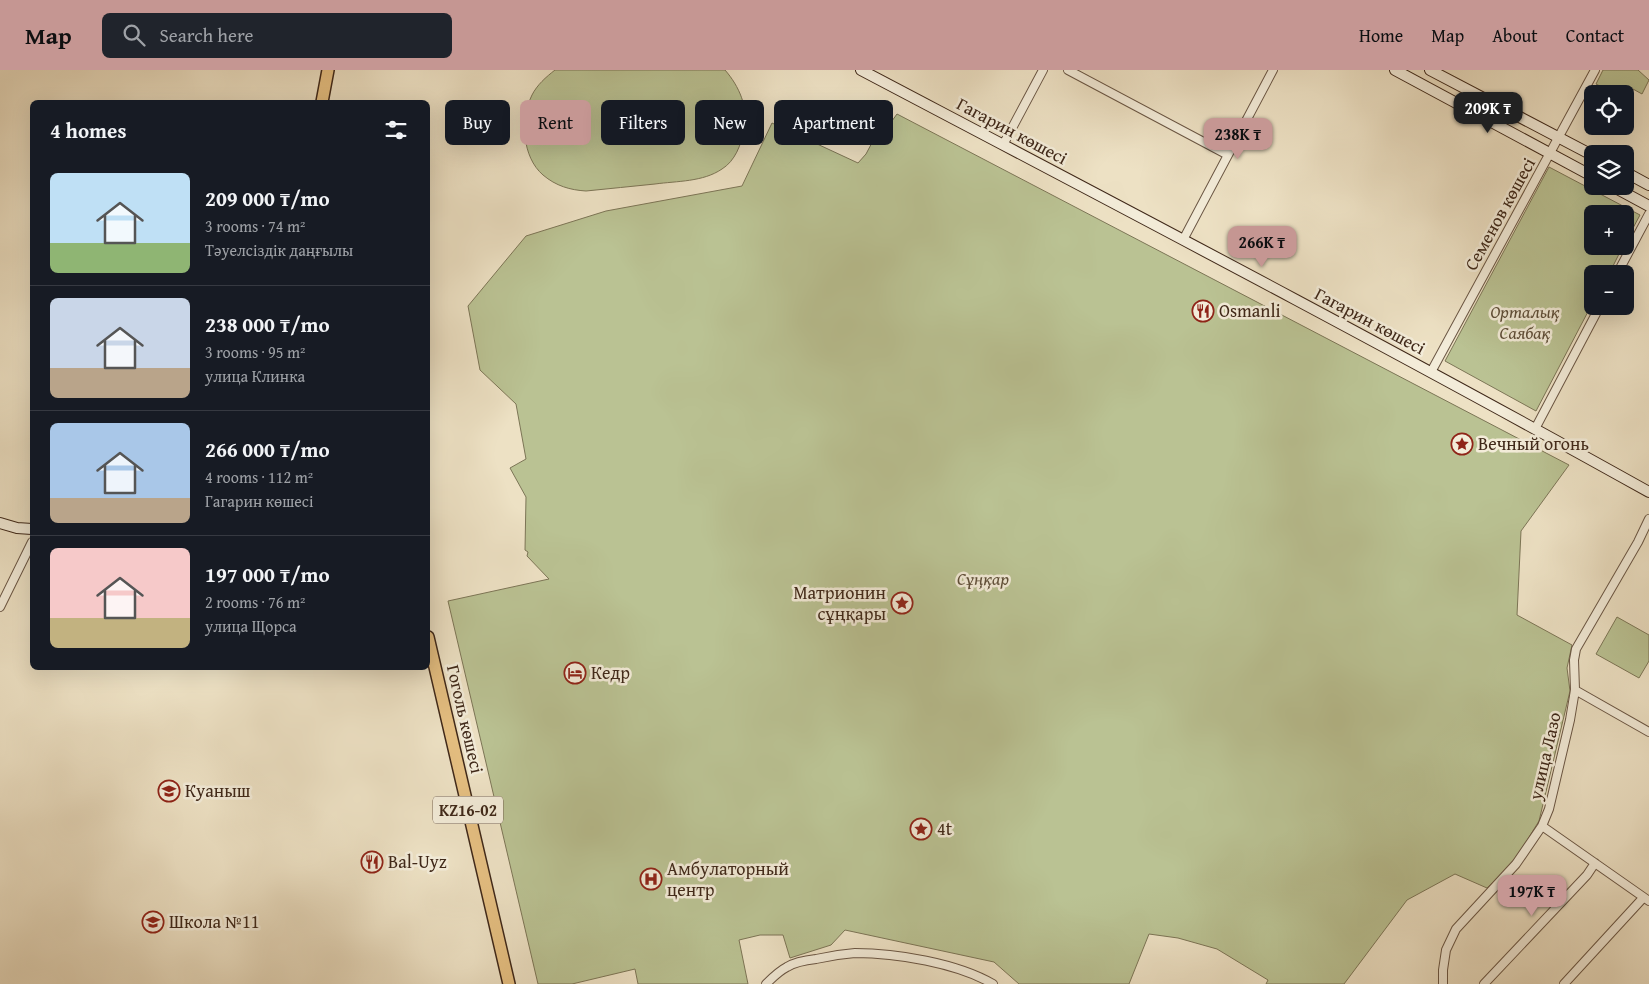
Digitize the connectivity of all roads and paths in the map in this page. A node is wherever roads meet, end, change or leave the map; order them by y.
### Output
1 (328, 70) edge
2 (861, 70) edge
3 (1044, 70) edge
4 (1068, 70) edge
5 (1272, 70) edge
6 (1395, 70) edge
7 (1430, 70) edge
8 (1595, 70) edge
9 (322, 100) edge
10 (1559, 138) junction
11 (1004, 145) junction
12 (1584, 151) edge
13 (1551, 154) junction
14 (1228, 155) junction
15 (1584, 172) edge
16 (1634, 177) edge
17 (1649, 185) edge
18 (1629, 195) edge
19 (1649, 206) edge
20 (1649, 214) edge
21 (1183, 240) junction
22 (1622, 265) edge
23 (1595, 315) edge
24 (1431, 372) junction
25 (1535, 429) junction
26 (1649, 492) edge
27 (1649, 520) edge
28 (0, 523) edge
29 (30, 529) edge
30 (30, 546) edge
31 (0, 607) edge
32 (430, 646) edge
33 (1575, 690) junction
34 (1649, 732) edge
35 (1542, 826) junction
36 (1595, 863) junction
37 (1646, 900) edge
38 (508, 984) edge
39 (766, 984) edge
40 (993, 984) edge
41 (1443, 984) edge
42 (1484, 984) edge
43 (1564, 984) edge

1 - 9 main road
2 - 11 street, Гагарин көшесі
3 - 11 street
4 - 14 street
5 - 14 street
6 - 13 street
7 - 10 street
8 - 10 street, Семенов көшесі
10 - 12 street
10 - 13 street, Семенов көшесі
11 - 21 street, Гагарин көшесі
13 - 15 street
13 - 24 street, Семенов көшесі
14 - 21 street
16 - 17 street
18 - 19 street
20 - 22 street
21 - 24 street, Гагарин көшесі
23 - 25 street
24 - 25 street, Гагарин көшесі
25 - 26 street, Гагарин көшесі
27 - 33 street, улица Лазо
28 - 29 street
30 - 31 street
32 - 38 main road, Гоголь көшесі / KZ16-02
33 - 34 street
33 - 35 street, улица Лазо
35 - 36 street
35 - 41 street, улица Лазо
36 - 37 street
36 - 42 street
37 - 43 street
39 - 40 street

